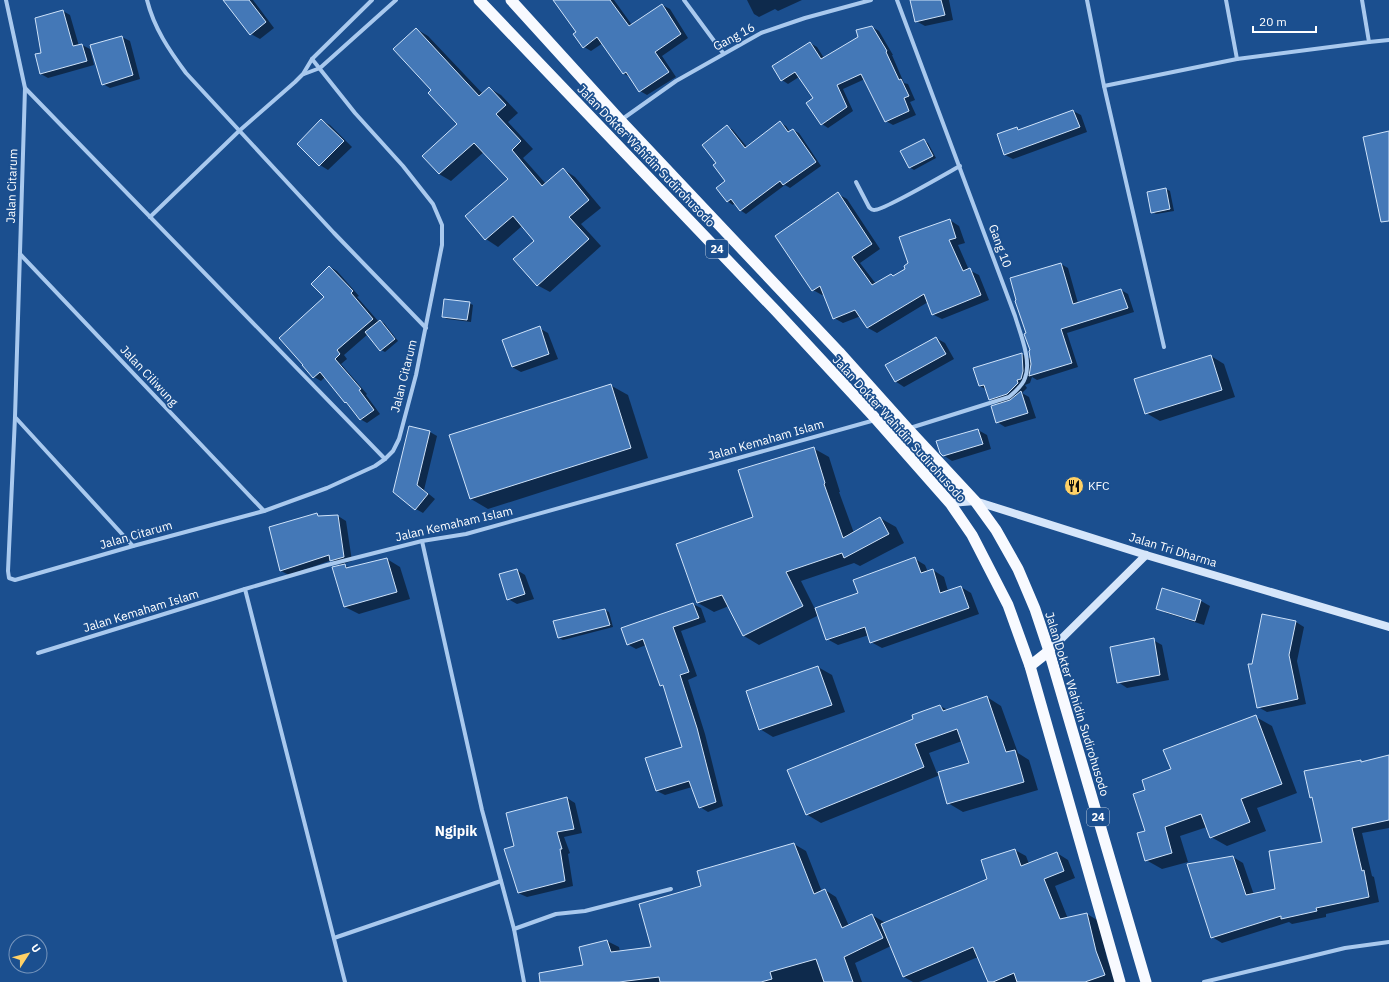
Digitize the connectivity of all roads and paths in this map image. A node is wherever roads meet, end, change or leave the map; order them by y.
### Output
1 (6, 0) edge
2 (146, 0) edge
3 (372, 0) edge
4 (396, 0) edge
5 (479, 0) edge
6 (511, 0) edge
7 (684, 0) edge
8 (871, 0) edge
9 (897, 0) edge
10 (1087, 0) edge
11 (1226, 0) edge
12 (1362, 0) edge
13 (1389, 40) edge
14 (1369, 42) junction
15 (723, 53) junction
16 (312, 59) junction
17 (1238, 59) junction
18 (320, 68) junction
19 (304, 74) junction
20 (1104, 86) junction
21 (25, 88) junction
22 (620, 120) junction
23 (239, 131) junction
24 (960, 166) junction
25 (856, 182) dead end
26 (150, 217) junction
27 (20, 254) junction
28 (426, 328) junction
29 (1164, 347) dead end
30 (15, 417) junction
31 (876, 419) junction
32 (908, 429) junction
33 (385, 459) junction
34 (975, 500) junction
35 (950, 503) junction
36 (264, 511) junction
37 (422, 541) junction
38 (133, 546) junction
39 (1146, 555) junction
40 (245, 589) junction
41 (1389, 627) edge
42 (1049, 651) junction
43 (38, 653) dead end
44 (1030, 666) junction
45 (501, 881) junction
46 (671, 889) dead end
47 (514, 929) junction
48 (334, 938) junction
49 (1389, 942) edge
50 (345, 982) edge
51 (524, 982) edge
52 (1120, 982) edge
53 (1146, 982) edge
54 (1204, 982) edge

1 - 21 street, Jalan Citarum
2 - 23 street
3 - 16 street
4 - 18 street
5 - 31 highway, Jalan Dokter Wahidin Sudirohusodo / 24
6 - 22 highway, Jalan Dokter Wahidin Sudirohusodo / 24
7 - 15 street
8 - 15 street, Gang 16
9 - 24 street, Gang 10
10 - 20 street
11 - 17 street
12 - 14 street
13 - 14 street
14 - 17 street
15 - 22 street, Gang 16
16 - 18 street, Jalan Citarum
16 - 19 street
17 - 20 street
18 - 19 street
18 - 28 street, Jalan Citarum
19 - 23 street
20 - 29 street
21 - 26 street
21 - 27 street, Jalan Citarum
22 - 32 highway, Jalan Dokter Wahidin Sudirohusodo / 24
23 - 26 street
23 - 28 street
24 - 25 street
24 - 32 street, Gang 10
26 - 33 street
27 - 30 street, Jalan Citarum
27 - 36 street, Jalan Ciliwung
28 - 33 street, Jalan Citarum
30 - 38 street
30 - 38 street, Jalan Citarum
31 - 35 highway, Jalan Dokter Wahidin Sudirohusodo / 24
31 - 37 street, Jalan Kemaham Islam
32 - 34 highway, Jalan Dokter Wahidin Sudirohusodo / 24
33 - 36 street, Jalan Citarum
34 - 35 main road, Jalan Tri Dharma
34 - 39 main road, Jalan Tri Dharma
34 - 42 highway, Jalan Dokter Wahidin Sudirohusodo / 24
35 - 44 highway, Jalan Dokter Wahidin Sudirohusodo / 24
36 - 38 street, Jalan Citarum
37 - 40 street, Jalan Kemaham Islam
37 - 45 street
39 - 41 main road, Jalan Tri Dharma
39 - 42 main road
40 - 43 street, Jalan Kemaham Islam
40 - 48 street
42 - 44 highway
42 - 53 highway, Jalan Dokter Wahidin Sudirohusodo / 24
44 - 52 highway, Jalan Dokter Wahidin Sudirohusodo / 24
45 - 47 street
45 - 48 street
46 - 47 street
47 - 51 street
48 - 50 street
49 - 54 street

